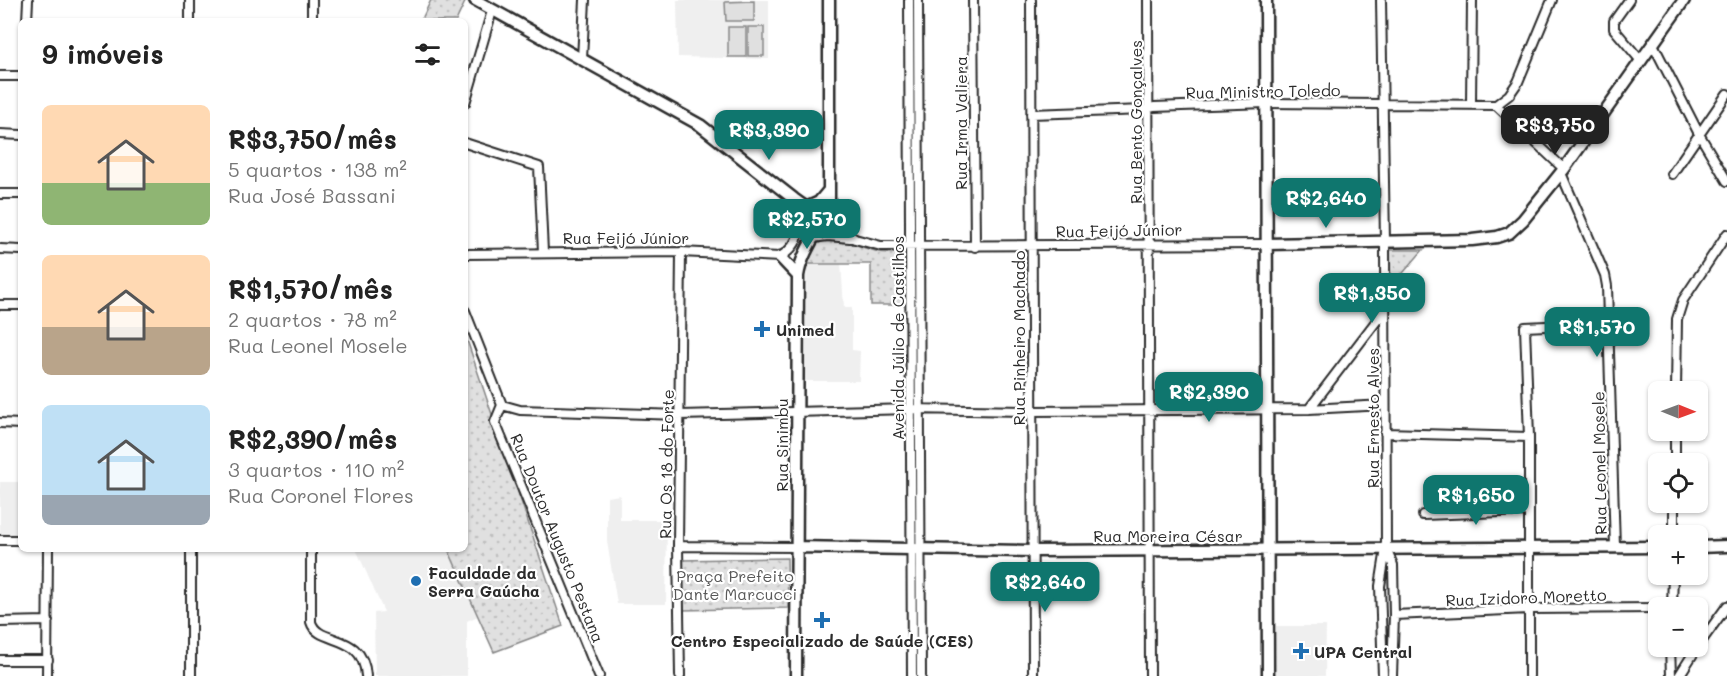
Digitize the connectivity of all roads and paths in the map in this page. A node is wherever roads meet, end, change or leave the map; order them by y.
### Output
1 (28, 0) edge
2 (190, 0) edge
3 (312, 0) edge
4 (475, 0) edge
5 (585, 0) edge
6 (829, 0) edge
7 (973, 0) edge
8 (1031, 0) edge
9 (1148, 0) edge
10 (1266, 0) edge
11 (1381, 0) edge
12 (1472, 0) edge
13 (1552, 0) edge
14 (1629, 0) edge
15 (1684, 0) edge
16 (909, 2) edge
17 (918, 2) edge
18 (492, 10) junction
19 (27, 18) edge
20 (190, 18) edge
21 (312, 18) edge
22 (1653, 44) junction
23 (582, 59) junction
24 (1641, 62) junction
25 (909, 72) junction
26 (919, 72) junction
27 (0, 76) edge
28 (18, 76) edge
29 (468, 93) edge
30 (1727, 94) edge
31 (1266, 103) junction
32 (1384, 103) junction
33 (1471, 104) junction
34 (1496, 105) junction
35 (909, 107) junction
36 (919, 107) junction
37 (1148, 108) junction
38 (1031, 114) junction
39 (0, 134) edge
40 (1699, 134) junction
41 (18, 135) edge
42 (909, 139) junction
43 (919, 140) junction
44 (468, 143) edge
45 (1562, 171) junction
46 (910, 173) junction
47 (919, 173) junction
48 (1672, 174) dead end
49 (1727, 181) edge
50 (829, 189) junction
51 (0, 194) edge
52 (18, 194) edge
53 (794, 199) junction
54 (806, 208) junction
55 (822, 219) junction
56 (1727, 234) edge
57 (812, 238) junction
58 (855, 239) junction
59 (1385, 243) junction
60 (1267, 244) junction
61 (1149, 245) junction
62 (910, 247) junction
63 (920, 247) junction
64 (975, 247) junction
65 (1032, 247) junction
66 (0, 249) edge
67 (18, 250) edge
68 (543, 252) junction
69 (681, 252) junction
70 (468, 254) edge
71 (780, 257) junction
72 (798, 276) junction
73 (0, 305) edge
74 (18, 305) edge
75 (1384, 311) junction
76 (468, 319) edge
77 (1609, 323) junction
78 (910, 334) junction
79 (920, 334) junction
80 (1676, 381) edge
81 (502, 405) junction
82 (1385, 405) junction
83 (911, 409) junction
84 (1267, 409) junction
85 (1308, 409) junction
86 (920, 410) junction
87 (796, 411) junction
88 (1032, 411) junction
89 (1149, 411) junction
90 (680, 415) junction
91 (0, 423) edge
92 (18, 424) edge
93 (1385, 433) junction
94 (1529, 437) junction
95 (911, 479) junction
96 (920, 479) junction
97 (1528, 511) junction
98 (1423, 515) dead end
99 (0, 540) edge
100 (18, 540) edge
101 (678, 546) junction
102 (1708, 546) edge
103 (1727, 546) edge
104 (796, 547) junction
105 (1615, 547) junction
106 (1648, 547) edge
107 (1528, 548) junction
108 (1268, 549) junction
109 (1386, 549) junction
110 (916, 550) junction
111 (1032, 550) junction
112 (1150, 550) junction
113 (48, 552) edge
114 (190, 552) edge
115 (310, 552) edge
116 (912, 588) junction
117 (921, 588) junction
118 (1727, 606) edge
119 (1648, 608) edge
120 (1529, 609) junction
121 (1394, 615) junction
122 (48, 621) junction
123 (0, 622) edge
124 (912, 625) junction
125 (921, 625) junction
126 (1708, 632) edge
127 (1670, 657) edge
128 (1677, 657) edge
129 (1689, 658) joint
130 (0, 660) edge
131 (48, 660) junction
132 (47, 676) edge
133 (191, 676) edge
134 (366, 676) edge
135 (599, 676) edge
136 (680, 676) edge
137 (796, 676) edge
138 (912, 676) edge
139 (921, 676) edge
140 (1033, 676) edge
141 (1150, 676) edge
142 (1268, 676) edge
143 (1383, 676) edge
144 (1392, 676) edge
145 (1529, 676) edge
146 (1671, 676) edge
147 (1679, 676) edge

1 - 19 street
2 - 20 street
3 - 21 street
4 - 18 main road
5 - 23 street
6 - 50 main road, Rua Sinimbu
7 - 64 street, Rua Irma Valiera
8 - 38 street, Rua Pinheiro Machado
9 - 37 street, Rua Bento Gonçalves
10 - 31 main road
11 - 32 street, Rua Ernesto Alves
12 - 33 street
13 - 34 street
14 - 24 street
15 - 22 main road, Rua Feijó Júnior
16 - 17 street
16 - 25 street, Avenida Júlio de Castilhos
17 - 26 street, Avenida Júlio de Castilhos
18 - 23 main road
18 - 29 street
22 - 24 main road, Rua Feijó Júnior
22 - 40 street
23 - 53 main road
24 - 45 main road, Rua Feijó Júnior
25 - 26 street
25 - 35 street, Avenida Júlio de Castilhos
26 - 36 street, Avenida Júlio de Castilhos
27 - 28 street
30 - 40 street
31 - 32 street, Rua Ministro Toledo
31 - 37 street, Rua Ministro Toledo
31 - 60 main road
32 - 33 street, Rua Ministro Toledo
32 - 59 street, Rua Ernesto Alves
33 - 34 street, Rua Ministro Toledo
34 - 45 street
35 - 36 street
35 - 42 street, Avenida Júlio de Castilhos
36 - 43 street, Avenida Júlio de Castilhos
37 - 38 street, Rua Ministro Toledo
37 - 61 street, Rua Bento Gonçalves
38 - 65 street, Rua Pinheiro Machado
39 - 41 street
40 - 48 street
40 - 49 street
42 - 43 street
42 - 46 street, Avenida Júlio de Castilhos
43 - 47 street, Avenida Júlio de Castilhos
44 - 68 street
45 - 59 main road, Rua Feijó Júnior
45 - 77 street, Rua Leonel Mosele
46 - 47 street
46 - 62 street, Avenida Júlio de Castilhos
47 - 63 street, Avenida Júlio de Castilhos
50 - 54 main road
50 - 55 main road, Rua Sinimbu
51 - 52 street
53 - 54 main road
53 - 71 street
54 - 55 main road
55 - 57 main road, Rua Sinimbu
55 - 58 street, Rua Feijó Júnior
56 - 80 street
57 - 58 street, Rua Feijó Júnior
57 - 72 main road, Rua Sinimbu
58 - 62 street, Rua Feijó Júnior
59 - 60 main road, Rua Feijó Júnior
59 - 75 street, Rua Ernesto Alves
60 - 61 street, Rua Feijó Júnior
60 - 84 main road
61 - 65 street, Rua Feijó Júnior
61 - 89 street, Rua Bento Gonçalves
62 - 63 street, Rua Feijó Júnior
62 - 78 street, Avenida Júlio de Castilhos
63 - 64 street, Rua Feijó Júnior
63 - 79 street, Avenida Júlio de Castilhos
64 - 65 street, Rua Feijó Júnior
65 - 88 street, Rua Pinheiro Machado
66 - 67 street
68 - 69 street, Rua Feijó Júnior
68 - 70 street, Rua Feijó Júnior
69 - 71 street, Rua Feijó Júnior
69 - 90 street, Rua Os 18 do Forte
71 - 72 main road
72 - 87 main road, Rua Sinimbu
73 - 74 street
75 - 82 street, Rua Ernesto Alves
75 - 85 street
76 - 81 street, Rua Doutor Augusto Pestana
77 - 94 street
77 - 105 street, Rua Leonel Mosele
78 - 79 street
78 - 83 street, Avenida Júlio de Castilhos
79 - 86 street, Avenida Júlio de Castilhos
81 - 90 street
81 - 135 street, Rua Doutor Augusto Pestana
82 - 85 street
82 - 93 street, Rua Ernesto Alves
83 - 86 street
83 - 87 street
83 - 95 street, Avenida Júlio de Castilhos
84 - 85 street
84 - 89 street
84 - 108 main road
86 - 88 street
86 - 96 street, Avenida Júlio de Castilhos
87 - 90 street
87 - 104 main road, Rua Sinimbu
88 - 89 street
88 - 111 street, Rua Pinheiro Machado
89 - 112 street, Rua Bento Gonçalves
90 - 101 street, Rua Os 18 do Forte
91 - 92 street
93 - 94 street
93 - 109 street, Rua Ernesto Alves
94 - 97 street
95 - 96 street
95 - 110 street, Avenida Júlio de Castilhos
96 - 110 street, Avenida Júlio de Castilhos
97 - 98 street
97 - 107 street
99 - 100 street
101 - 104 street, Rua Moreira César
101 - 136 street, Rua Os 18 do Forte
102 - 103 main road
104 - 110 main road, Rua Moreira César
104 - 137 main road, Rua Sinimbu
105 - 106 main road, Rua Moreira César
105 - 107 main road, Rua Moreira César
107 - 109 main road, Rua Moreira César
107 - 120 street
108 - 109 main road, Rua Moreira César
108 - 112 main road, Rua Moreira César
108 - 142 main road
109 - 121 street, Rua Ernesto Alves
109 - 143 street, Rua Ernesto Alves
110 - 111 main road, Rua Moreira César
110 - 116 street, Avenida Júlio de Castilhos
110 - 117 street, Avenida Júlio de Castilhos
111 - 112 main road, Rua Moreira César
111 - 140 street, Rua Pinheiro Machado
112 - 141 street, Rua Bento Gonçalves
113 - 122 street
114 - 133 street
115 - 134 street
116 - 117 street
116 - 124 street, Avenida Júlio de Castilhos
117 - 125 street, Avenida Júlio de Castilhos
118 - 126 street
119 - 120 street, Rua Izidoro Moretto
120 - 121 street, Rua Izidoro Moretto
120 - 145 street
121 - 144 street, Rua Ernesto Alves
122 - 123 street
122 - 131 street
124 - 125 street
124 - 138 street, Avenida Júlio de Castilhos
125 - 139 street, Avenida Júlio de Castilhos
127 - 146 street
128 - 129 street
129 - 147 street
130 - 131 street
131 - 132 street

